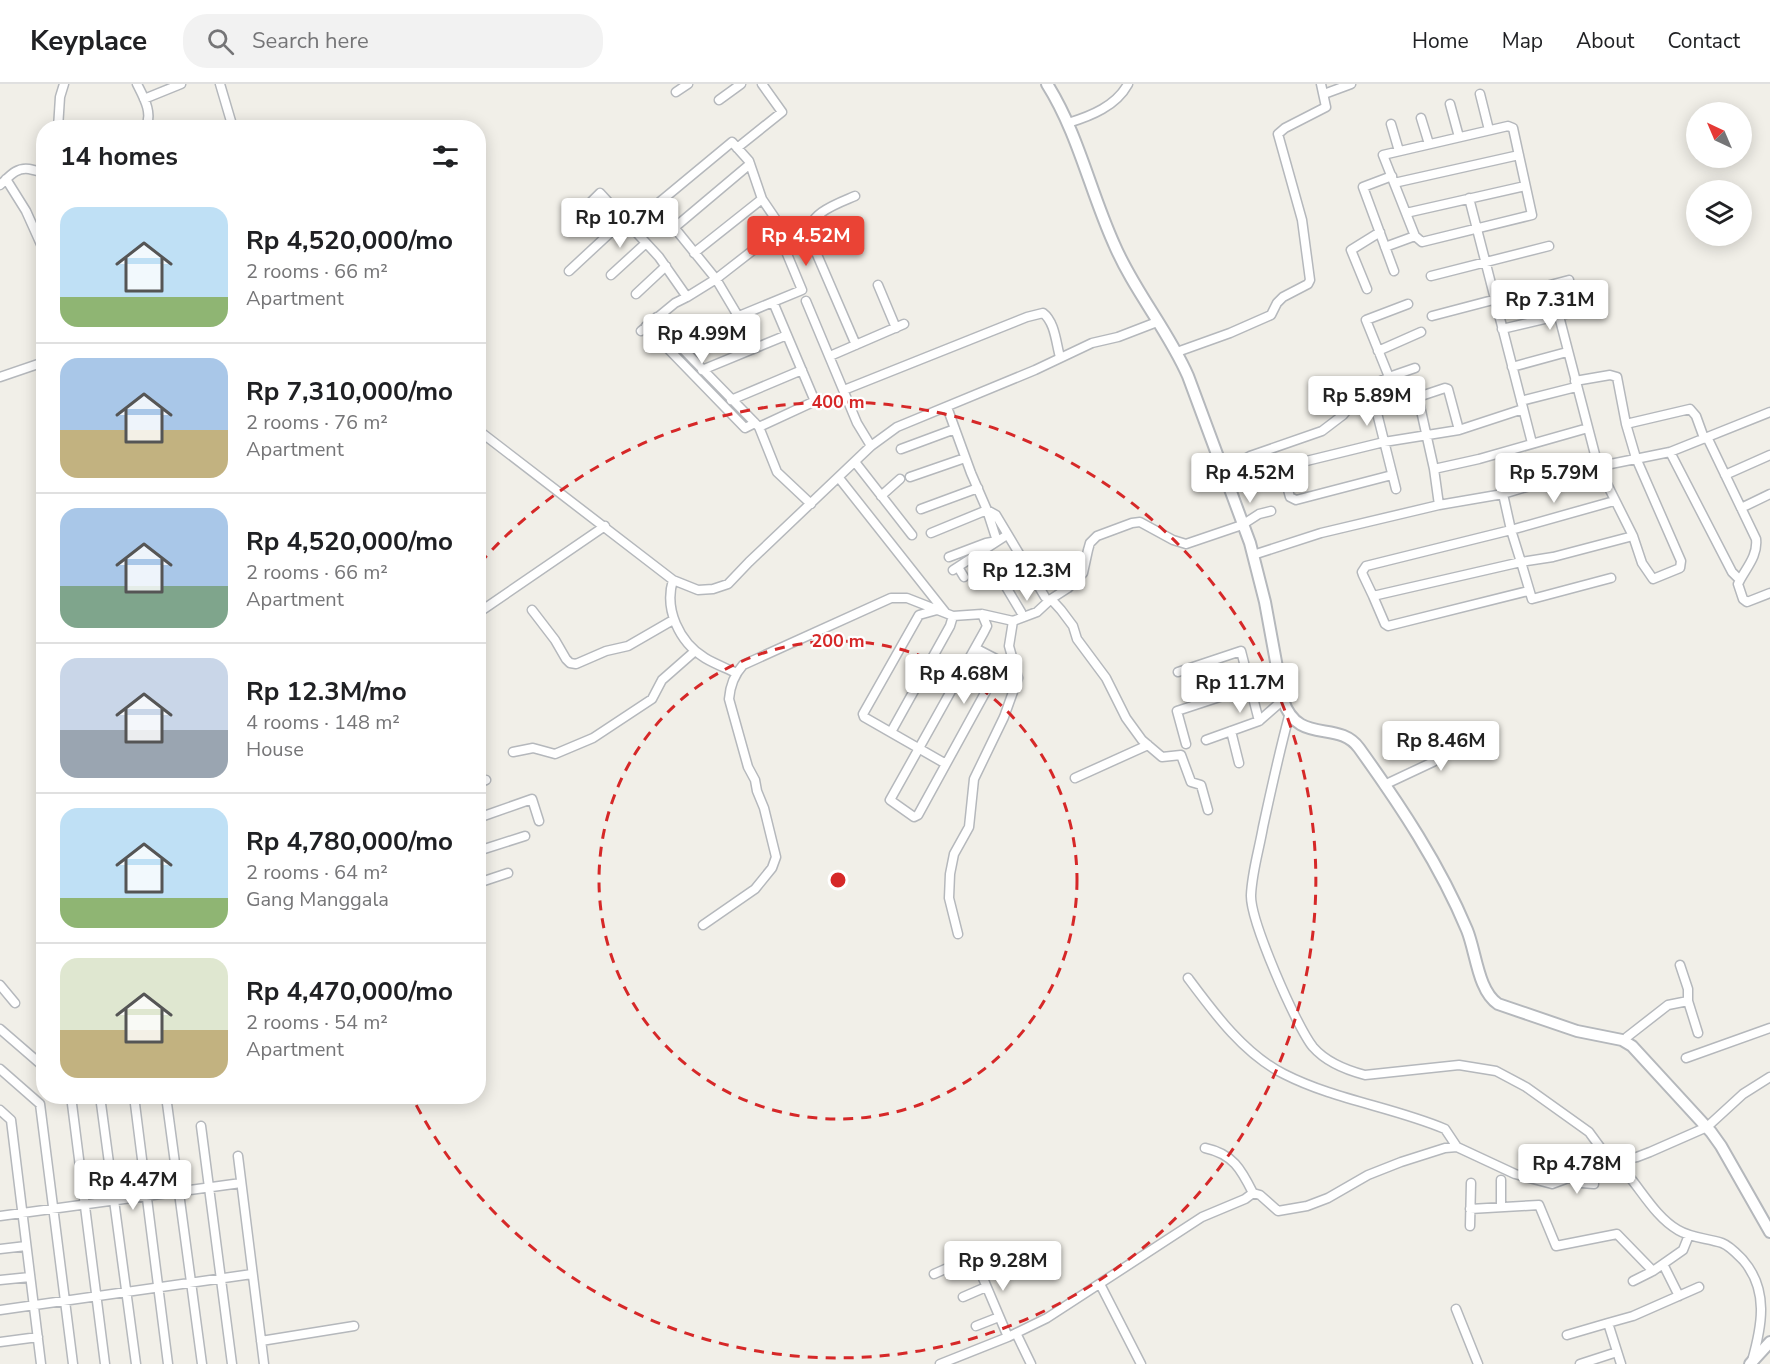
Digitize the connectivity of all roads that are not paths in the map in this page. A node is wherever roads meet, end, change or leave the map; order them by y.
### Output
1 (64, 84) edge
2 (137, 84) edge
3 (181, 84) edge
4 (220, 84) edge
5 (688, 84) edge
6 (741, 84) edge
7 (762, 84) edge
8 (1047, 84) edge
9 (1128, 84) edge
10 (1321, 84) edge
11 (1351, 84) edge
12 (676, 92) dead end
13 (1324, 94) junction
14 (1480, 94) dead end
15 (144, 99) junction
16 (719, 100) dead end
17 (1450, 104) dead end
18 (1421, 118) dead end
19 (59, 120) edge
20 (149, 120) edge
21 (230, 120) edge
22 (1068, 123) junction
23 (1391, 124) dead end
24 (1489, 130) junction
25 (1459, 137) junction
26 (1429, 144) junction
27 (737, 148) junction
28 (1399, 151) junction
29 (1519, 155) junction
30 (750, 164) junction
31 (36, 172) edge
32 (1393, 180) junction
33 (3, 182) edge
34 (1525, 186) junction
35 (855, 195) dead end
36 (1469, 198) junction
37 (762, 199) junction
38 (586, 207) dead end
39 (1406, 213) junction
40 (625, 219) junction
41 (674, 228) junction
42 (1478, 229) junction
43 (1380, 232) junction
44 (36, 233) edge
45 (1415, 236) junction
46 (646, 243) junction
47 (1549, 246) dead end
48 (1385, 247) junction
49 (694, 253) junction
50 (787, 254) dead end
51 (1486, 263) junction
52 (666, 266) junction
53 (568, 271) dead end
54 (1394, 271) dead end
55 (611, 275) dead end
56 (1431, 276) dead end
57 (716, 279) junction
58 (1569, 280) dead end
59 (878, 285) dead end
60 (1367, 288) dead end
61 (636, 294) dead end
62 (687, 297) junction
63 (1494, 300) junction
64 (806, 301) dead end
65 (773, 302) junction
66 (1408, 304) dead end
67 (1591, 308) dead end
68 (1432, 315) dead end
69 (738, 316) junction
70 (1559, 316) junction
71 (657, 317) junction
72 (1157, 322) junction
73 (1502, 329) junction
74 (1421, 332) dead end
75 (787, 334) junction
76 (676, 342) junction
77 (856, 345) junction
78 (1378, 351) junction
79 (1177, 352) junction
80 (1567, 352) junction
81 (830, 356) junction
82 (1060, 357) junction
83 (36, 365) edge
84 (1512, 367) junction
85 (1415, 368) dead end
86 (702, 370) junction
87 (802, 370) junction
88 (0, 377) edge
89 (1389, 377) junction
90 (1576, 384) junction
91 (844, 390) junction
92 (731, 400) junction
93 (1375, 405) dead end
94 (1522, 405) junction
95 (947, 407) junction
96 (1770, 412) edge
97 (745, 414) junction
98 (738, 421) junction
99 (1626, 424) junction
100 (757, 425) junction
101 (1588, 428) junction
102 (955, 429) junction
103 (1459, 430) junction
104 (1426, 435) junction
105 (486, 436) edge
106 (1706, 438) junction
107 (1384, 442) junction
108 (1532, 443) junction
109 (871, 446) junction
110 (901, 449) dead end
111 (1670, 452) junction
112 (1770, 455) edge
113 (965, 458) junction
114 (1636, 458) junction
115 (855, 462) junction
116 (1598, 466) junction
117 (1434, 469) junction
118 (1222, 471) junction
119 (1392, 475) junction
120 (1725, 475) junction
121 (910, 477) dead end
122 (839, 478) junction
123 (900, 479) dead end
124 (978, 488) junction
125 (1396, 489) dead end
126 (1503, 494) junction
127 (1770, 494) edge
128 (881, 496) junction
129 (1614, 501) junction
130 (811, 504) junction
131 (1439, 505) junction
132 (1741, 508) junction
133 (921, 509) dead end
134 (987, 510) junction
135 (1271, 510) dead end
136 (1242, 525) junction
137 (605, 526) junction
138 (1511, 530) junction
139 (931, 533) dead end
140 (912, 535) dead end
141 (1007, 535) junction
142 (1633, 536) junction
143 (997, 542) junction
144 (984, 550) junction
145 (1253, 555) junction
146 (949, 557) dead end
147 (1521, 562) junction
148 (964, 577) dead end
149 (1611, 578) dead end
150 (673, 580) junction
151 (1740, 580) junction
152 (1528, 591) junction
153 (1770, 593) edge
154 (1373, 596) junction
155 (1048, 598) junction
156 (486, 608) edge
157 (532, 610) dead end
158 (1021, 612) dead end
159 (946, 613) junction
160 (982, 614) junction
161 (673, 620) junction
162 (1013, 621) junction
163 (975, 648) junction
164 (695, 651) junction
165 (736, 673) junction
166 (1250, 687) junction
167 (1283, 700) junction
168 (1198, 704) junction
169 (1289, 716) junction
170 (1259, 721) junction
171 (1482, 729) dead end
172 (1231, 731) junction
173 (891, 732) junction
174 (1206, 740) dead end
175 (1186, 744) dead end
176 (1148, 745) junction
177 (918, 748) junction
178 (513, 752) dead end
179 (1239, 763) dead end
180 (946, 764) junction
181 (1075, 778) dead end
182 (1383, 785) junction
183 (1208, 810) dead end
184 (486, 815) edge
185 (539, 821) dead end
186 (525, 836) dead end
187 (486, 848) edge
188 (508, 873) dead end
189 (486, 880) edge
190 (703, 925) dead end
191 (958, 934) dead end
192 (1680, 965) dead end
193 (1188, 978) dead end
194 (0, 985) edge
195 (1688, 1001) junction
196 (15, 1003) dead end
197 (1770, 1028) edge
198 (0, 1029) edge
199 (1698, 1033) dead end
200 (1625, 1041) junction
201 (1686, 1058) dead end
202 (36, 1060) edge
203 (0, 1070) edge
204 (1770, 1077) edge
205 (36, 1101) edge
206 (40, 1104) edge
207 (72, 1104) edge
208 (101, 1104) edge
209 (135, 1104) edge
210 (167, 1104) edge
211 (0, 1110) edge
212 (201, 1126) dead end
213 (1707, 1127) junction
214 (1458, 1147) junction
215 (1205, 1148) dead end
216 (238, 1156) dead end
217 (1622, 1159) junction
218 (1611, 1161) junction
219 (1576, 1176) junction
220 (1501, 1180) dead end
221 (241, 1183) junction
222 (1471, 1184) dead end
223 (1594, 1184) dead end
224 (210, 1187) junction
225 (178, 1191) junction
226 (1253, 1193) junction
227 (146, 1196) junction
228 (114, 1200) junction
229 (85, 1204) junction
230 (1502, 1207) junction
231 (53, 1209) junction
232 (1470, 1209) junction
233 (22, 1213) junction
234 (0, 1216) edge
235 (1470, 1226) dead end
236 (1770, 1232) edge
237 (1689, 1235) junction
238 (26, 1246) junction
239 (995, 1247) dead end
240 (0, 1249) edge
241 (974, 1257) junction
242 (1663, 1264) junction
243 (1653, 1270) junction
244 (252, 1274) junction
245 (934, 1274) dead end
246 (30, 1277) junction
247 (222, 1278) junction
248 (0, 1280) edge
249 (1634, 1281) dead end
250 (190, 1282) junction
251 (1100, 1284) junction
252 (158, 1287) junction
253 (986, 1287) junction
254 (1699, 1287) dead end
255 (126, 1292) junction
256 (96, 1296) junction
257 (1679, 1296) junction
258 (963, 1297) dead end
259 (65, 1301) junction
260 (34, 1306) junction
261 (1456, 1309) dead end
262 (0, 1310) edge
263 (999, 1317) junction
264 (1608, 1323) junction
265 (354, 1326) dead end
266 (976, 1326) dead end
267 (1012, 1335) junction
268 (1567, 1335) dead end
269 (38, 1337) junction
270 (261, 1341) junction
271 (0, 1342) edge
272 (1770, 1342) edge
273 (1617, 1352) junction
274 (1750, 1363) edge
275 (41, 1364) edge
276 (73, 1364) edge
277 (105, 1364) edge
278 (136, 1364) edge
279 (168, 1364) edge
280 (202, 1364) edge
281 (232, 1364) edge
282 (264, 1364) edge
283 (940, 1364) edge
284 (1031, 1364) edge
285 (1141, 1364) edge
286 (1478, 1364) edge
287 (1580, 1364) edge
288 (1621, 1364) edge

1 - 19 street
2 - 15 street
3 - 15 street
4 - 21 street
5 - 12 street
6 - 16 street
7 - 27 street
8 - 22 street
9 - 22 street
10 - 13 street
11 - 13 street
13 - 79 street
14 - 24 street
15 - 20 street
17 - 25 street
18 - 26 street
22 - 72 street
23 - 28 street
24 - 25 street
24 - 29 street
25 - 26 street
26 - 28 street
27 - 30 street
27 - 41 street
28 - 32 street
29 - 32 street
29 - 34 street
30 - 37 street
30 - 41 street
31 - 33 street
32 - 39 street
32 - 43 street
33 - 44 street
34 - 36 street
34 - 42 street
35 - 77 street
36 - 39 street
36 - 42 street
37 - 49 street
37 - 57 street
38 - 40 street
39 - 45 street
40 - 46 street
40 - 53 street
41 - 49 street
42 - 45 street
42 - 51 street
43 - 48 street
43 - 60 street
45 - 48 street
46 - 52 street
46 - 55 street
47 - 51 street
48 - 54 street
49 - 57 street
50 - 65 street
51 - 56 street
51 - 63 street
52 - 61 street
52 - 62 street
57 - 62 street
57 - 69 street
58 - 63 street
59 - 77 street
62 - 71 street
63 - 68 street
63 - 73 street
64 - 81 street
65 - 69 street
65 - 75 street
66 - 78 street
67 - 70 street
69 - 76 street
70 - 73 street
70 - 80 street
71 - 76 street
71 - 98 street
72 - 79 street
72 - 82 street
73 - 84 street
74 - 78 street
75 - 86 street
75 - 87 street
76 - 86 street
77 - 81 street
78 - 89 street
79 - 118 street
80 - 84 street
80 - 90 street
81 - 91 street
82 - 91 street
82 - 95 street
83 - 88 street
84 - 94 street
85 - 89 street
86 - 92 street
87 - 92 street
87 - 100 street
89 - 118 street
90 - 94 street
90 - 99 street
90 - 101 street
91 - 109 street
92 - 97 street
93 - 107 street
94 - 103 street
94 - 108 street
95 - 102 street
95 - 109 street
96 - 106 street
97 - 98 street
97 - 100 street
98 - 100 street
99 - 106 street
99 - 114 street
100 - 130 street
101 - 108 street
101 - 116 street
102 - 110 street
102 - 113 street
103 - 104 street
103 - 104 street
104 - 107 street
104 - 117 street
105 - 137 street
106 - 111 street
106 - 120 street
107 - 119 street
107 - 119 street
108 - 117 street
109 - 115 street
111 - 114 street
111 - 151 street
112 - 120 street
113 - 121 street
113 - 124 street
114 - 116 street
114 - 142 street
115 - 122 street
115 - 128 street
116 - 126 street
116 - 129 street
117 - 131 street
118 - 136 street
119 - 125 street
120 - 132 street
122 - 130 street
122 - 159 street
123 - 128 street
124 - 133 street
124 - 134 street
126 - 131 street
126 - 138 street
127 - 132 street
128 - 140 street
129 - 138 street
129 - 142 street
130 - 150 street
131 - 145 street
132 - 151 street
134 - 139 street
134 - 141 street
134 - 143 street
135 - 136 street
136 - 145 street
136 - 155 street
137 - 150 street
137 - 156 street
138 - 147 street
138 - 154 street
141 - 143 street
141 - 155 street
142 - 147 street
143 - 144 street
143 - 146 street
144 - 148 street
144 - 158 street
145 - 167 street
147 - 152 street
147 - 154 street
149 - 152 street
150 - 161 street
151 - 153 street
152 - 154 street
155 - 162 street
155 - 176 street
157 - 161 street
159 - 160 street
159 - 165 street
159 - 173 street
159 - 173 street
160 - 162 street
160 - 163 street
161 - 164 street
162 - 191 street
163 - 177 street
163 - 180 street
164 - 165 street
164 - 178 street
165 - 190 street
166 - 168 street
166 - 168 street
166 - 170 street
167 - 169 street
167 - 170 street
168 - 175 street
169 - 182 street
169 - 218 street
170 - 172 street
171 - 182 street
172 - 174 street
172 - 179 street
173 - 177 street
176 - 181 street
176 - 183 street
177 - 180 street
177 - 180 street
182 - 200 street
184 - 185 street
186 - 187 street
188 - 189 street
192 - 195 street
193 - 214 street
194 - 196 street
195 - 199 street
195 - 200 street
197 - 201 street
198 - 202 street
200 - 213 street
203 - 205 street
204 - 213 street
206 - 231 street
207 - 229 street
208 - 228 street
209 - 227 street
210 - 225 street
211 - 233 street
212 - 224 street
213 - 217 street
213 - 236 street
214 - 219 street
214 - 226 street
215 - 226 street
216 - 221 street
217 - 218 street
217 - 237 street
218 - 219 street
219 - 223 street
220 - 230 street
221 - 224 street
221 - 244 street
222 - 232 street
224 - 225 street
224 - 247 street
225 - 227 street
225 - 250 street
226 - 251 street
227 - 228 street
227 - 252 street
228 - 229 street
228 - 255 street
229 - 231 street
229 - 256 street
230 - 232 street
230 - 243 street
231 - 233 street
231 - 259 street
232 - 235 street
233 - 234 street
233 - 238 street
237 - 242 street
237 - 274 street
238 - 240 street
238 - 246 street
239 - 241 street
241 - 245 street
241 - 253 street
242 - 243 street
242 - 257 street
243 - 249 street
244 - 247 street
244 - 270 street
246 - 248 street
246 - 260 street
247 - 250 street
247 - 281 street
250 - 252 street
250 - 280 street
251 - 267 street
251 - 285 street
252 - 255 street
252 - 279 street
253 - 258 street
253 - 263 street
254 - 257 street
255 - 256 street
255 - 278 street
256 - 259 street
256 - 277 street
257 - 264 street
259 - 260 street
259 - 276 street
260 - 262 street
260 - 269 street
261 - 286 street
263 - 266 street
263 - 267 street
264 - 268 street
264 - 273 street
265 - 270 street
267 - 283 street
267 - 284 street
269 - 271 street
269 - 275 street
270 - 282 street
272 - 274 street
273 - 287 street
273 - 288 street

